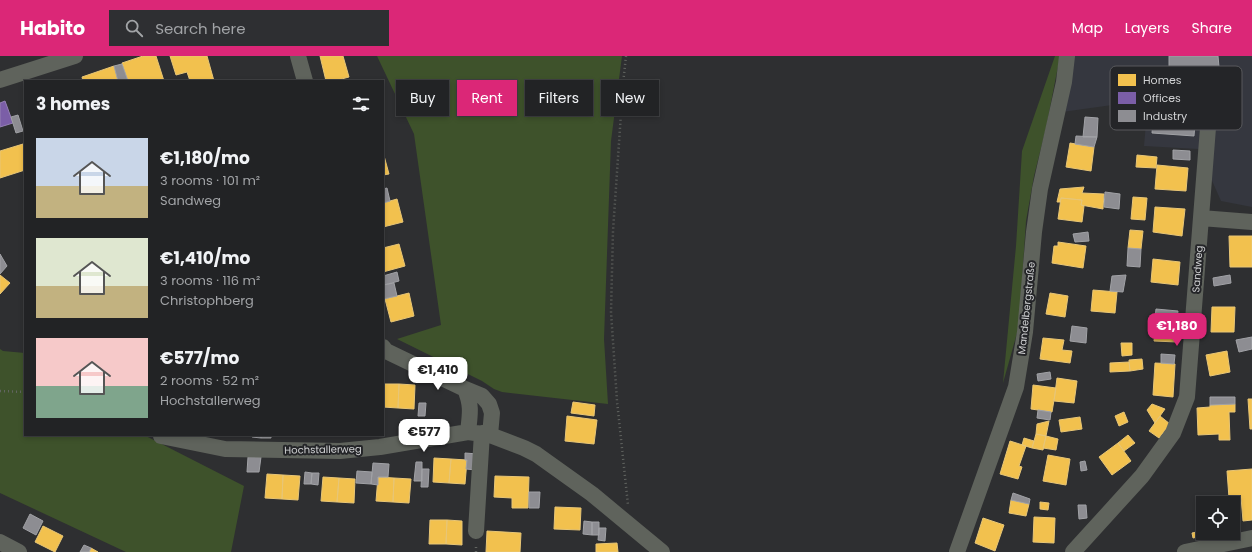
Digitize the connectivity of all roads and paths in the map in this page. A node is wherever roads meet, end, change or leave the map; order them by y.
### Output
1 (74, 56) edge
2 (298, 56) edge
3 (626, 56) edge
4 (1067, 56) edge
5 (0, 80) edge
6 (305, 80) edge
7 (1208, 130) edge
8 (1201, 218) junction
9 (1252, 222) edge
10 (384, 348) edge
11 (464, 389) junction
12 (0, 391) edge
13 (24, 392) edge
14 (480, 433) junction
15 (161, 436) dead end
16 (627, 523) junction
17 (476, 531) dead end
18 (1252, 538) edge
19 (0, 542) edge
20 (19, 552) edge
21 (662, 552) edge
22 (957, 552) edge
23 (1073, 552) edge
24 (1185, 552) edge

1 - 5 street
2 - 6 street
3 - 16 path
4 - 22 street, Mandelbergstraße
7 - 8 street, Sandweg
8 - 9 street
8 - 23 street, Sandweg
10 - 11 street
11 - 14 street
11 - 14 street
12 - 13 path
14 - 15 street, Hochstallerweg
14 - 16 street
14 - 17 street
16 - 21 street
18 - 24 street
19 - 20 street

